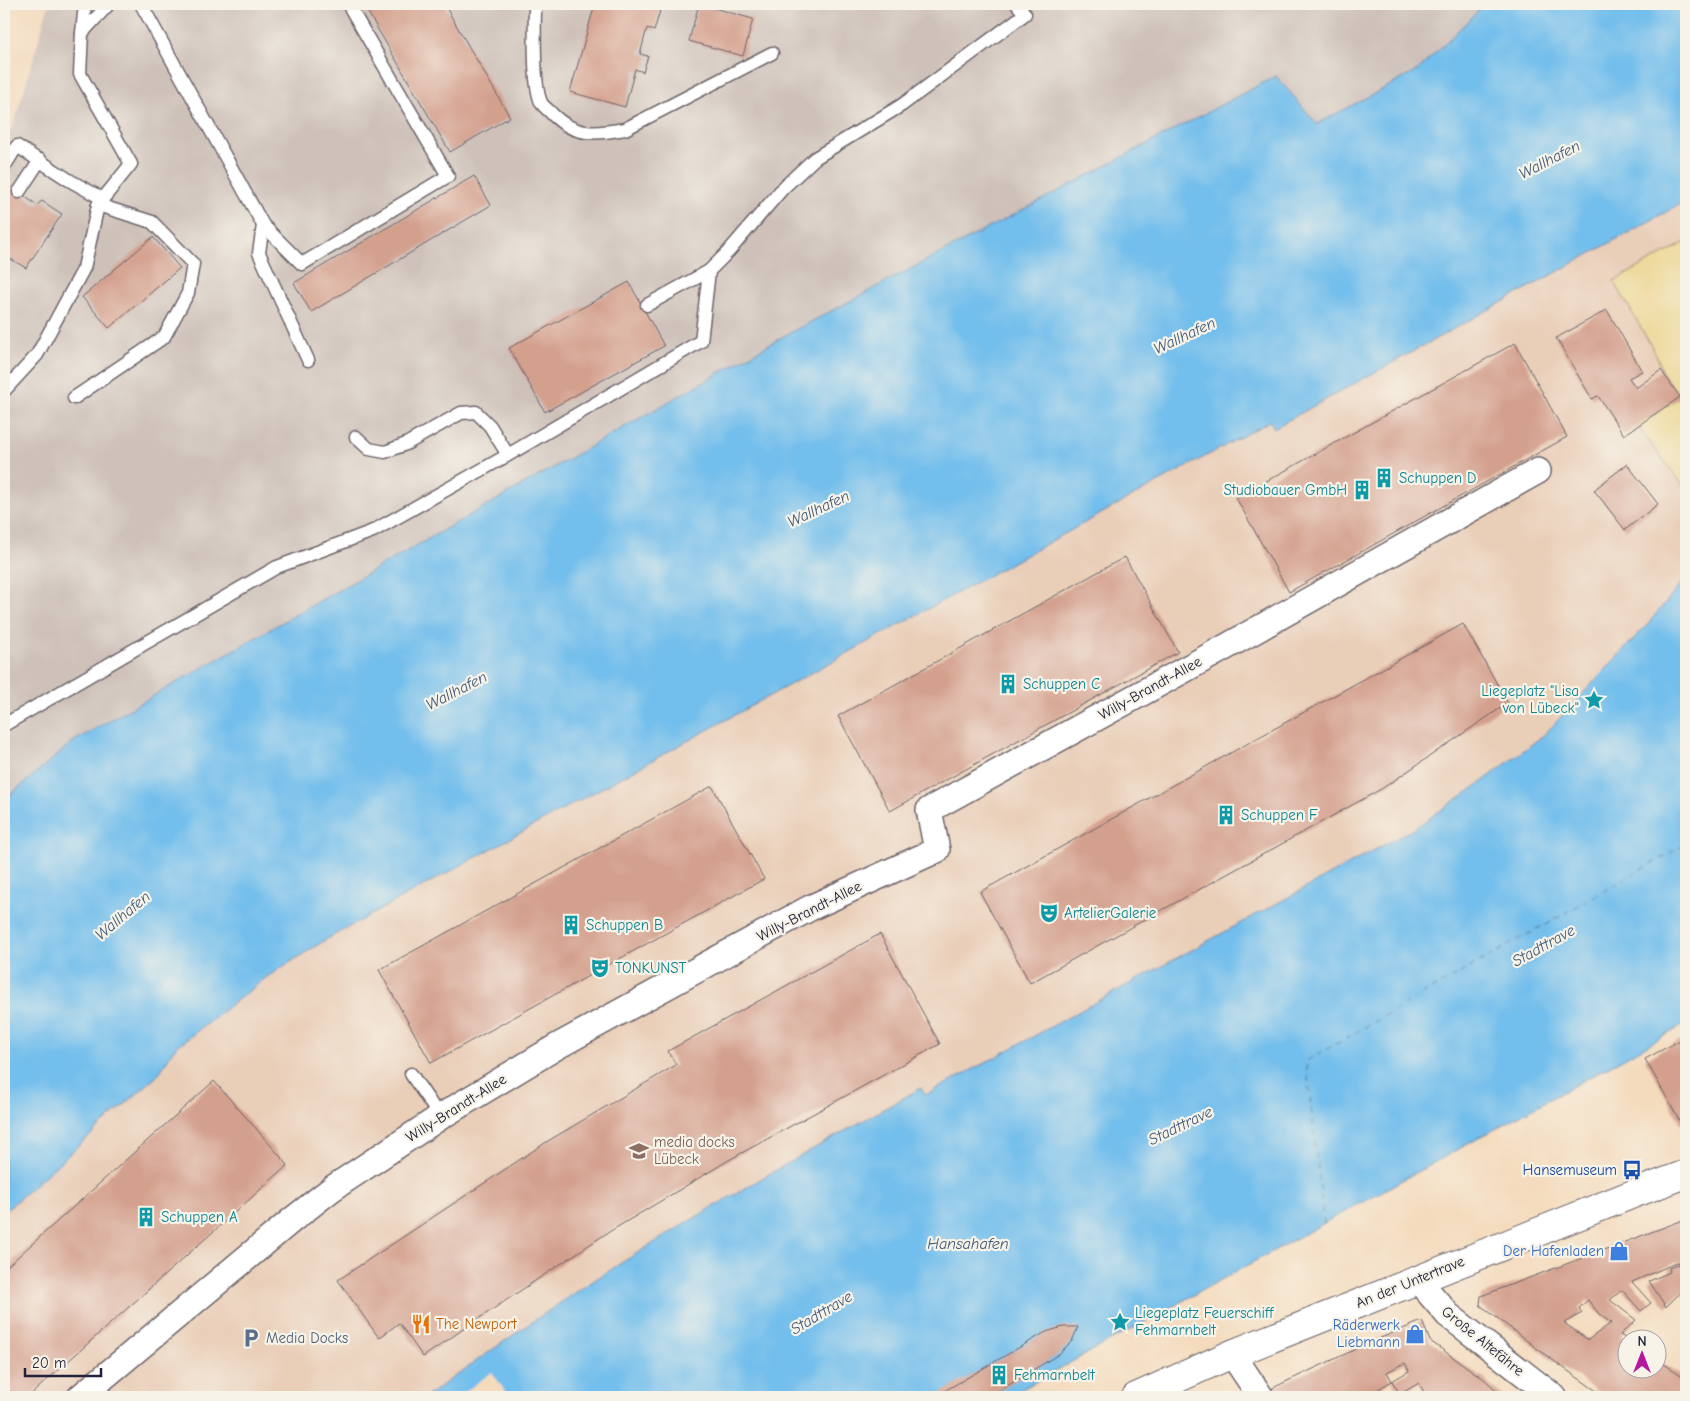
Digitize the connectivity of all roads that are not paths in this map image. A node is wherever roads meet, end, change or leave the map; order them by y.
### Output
1 (85, 4) edge
2 (109, 4) edge
3 (141, 4) edge
4 (348, 4) edge
5 (535, 4) edge
6 (1018, 4) edge
7 (82, 33) junction
8 (772, 53) dead end
9 (40, 160) junction
10 (4, 167) edge
11 (19, 192) dead end
12 (100, 202) junction
13 (263, 225) junction
14 (709, 271) junction
15 (648, 305) dead end
16 (308, 360) dead end
17 (4, 391) edge
18 (74, 398) dead end
19 (356, 437) dead end
20 (508, 455) junction
21 (1538, 470) dead end
22 (4, 725) edge
23 (411, 1074) dead end
24 (440, 1117) junction
25 (1686, 1174) edge
26 (1417, 1279) junction
27 (1232, 1354) junction
28 (80, 1397) edge
29 (1136, 1397) edge
30 (1261, 1397) edge
31 (1554, 1397) edge

1 - 7 lane
2 - 7 lane
3 - 13 lane
4 - 13 lane
5 - 8 lane
6 - 14 lane
7 - 12 lane
9 - 10 lane
9 - 11 lane
9 - 12 lane
12 - 17 lane
12 - 18 lane
13 - 16 lane
14 - 15 lane
14 - 20 lane
19 - 20 lane
20 - 22 lane
21 - 24 street, Willy-Brandt-Allee
23 - 24 lane
24 - 28 street, Willy-Brandt-Allee
25 - 26 main road, An der Untertrave
26 - 27 main road, An der Untertrave
26 - 31 street, Große Altefähre
27 - 29 main road, An der Untertrave
27 - 30 street

